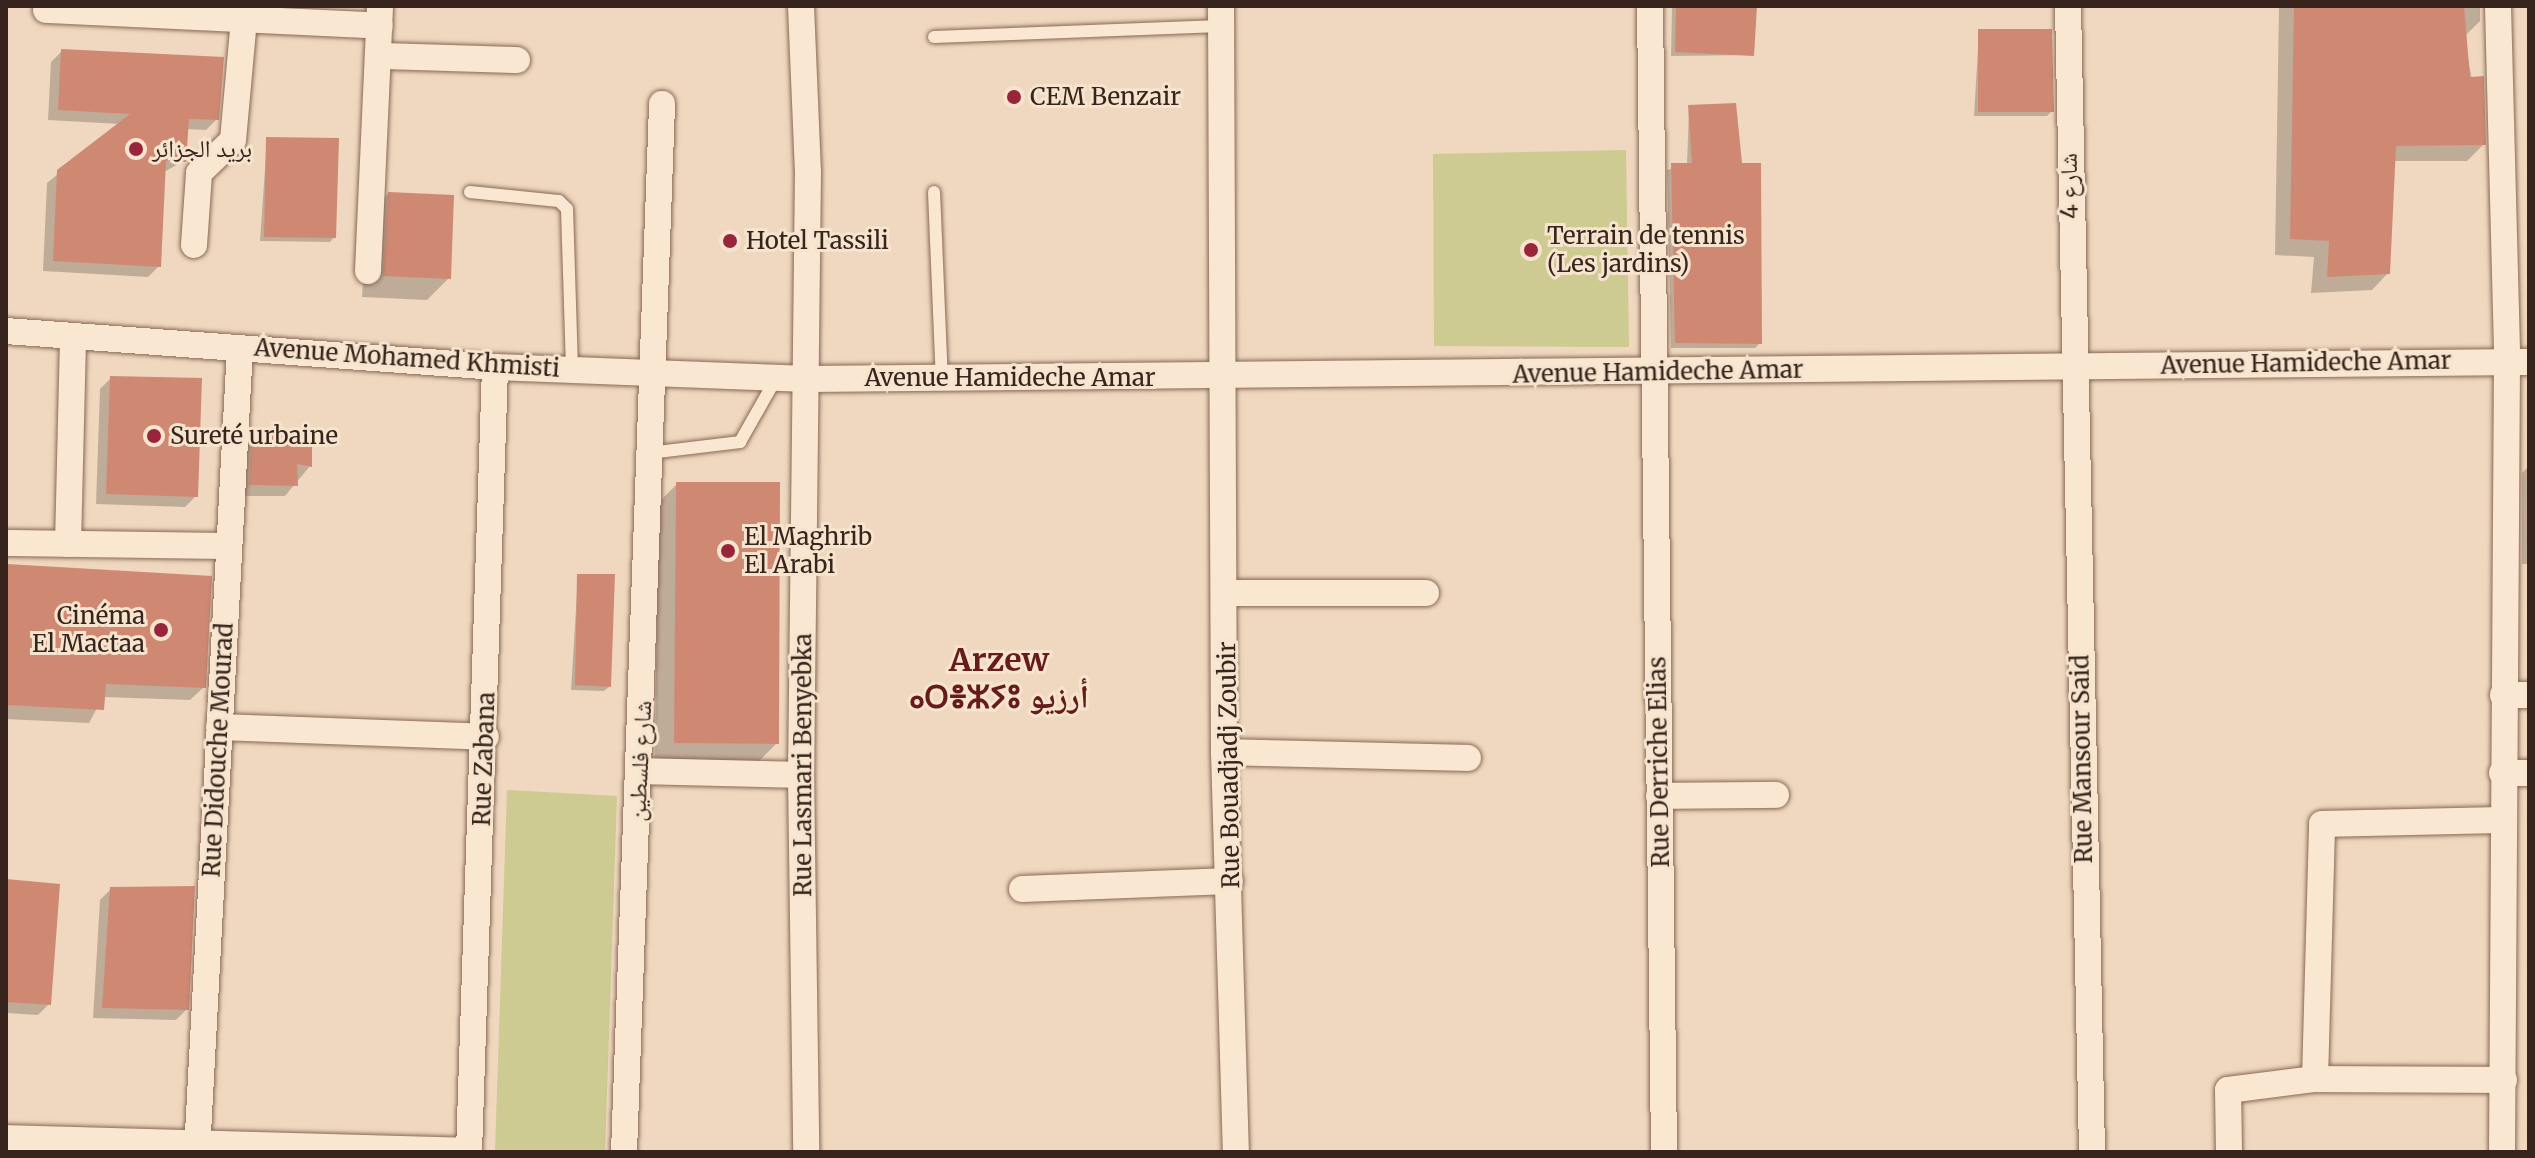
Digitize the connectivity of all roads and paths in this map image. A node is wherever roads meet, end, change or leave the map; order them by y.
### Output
1 (801, 6) edge
2 (1650, 6) edge
3 (2068, 6) edge
4 (2498, 6) edge
5 (46, 10) dead end
6 (380, 16) edge
7 (1221, 16) edge
8 (244, 19) junction
9 (934, 37) dead end
10 (380, 56) junction
11 (517, 60) dead end
12 (662, 104) dead end
13 (470, 192) dead end
14 (934, 192) dead end
15 (194, 245) dead end
16 (368, 271) dead end
17 (6, 333) edge
18 (73, 337) junction
19 (240, 348) junction
20 (2518, 361) edge
21 (2072, 365) junction
22 (495, 367) junction
23 (572, 369) junction
24 (647, 371) junction
25 (1654, 371) junction
26 (777, 377) junction
27 (1227, 378) junction
28 (808, 379) junction
29 (942, 379) junction
30 (649, 453) junction
31 (6, 543) edge
32 (68, 544) junction
33 (229, 546) junction
34 (1228, 593) junction
35 (1426, 593) dead end
36 (2516, 695) edge
37 (219, 727) junction
38 (486, 737) junction
39 (1224, 752) junction
40 (1468, 758) dead end
41 (640, 771) junction
42 (2502, 773) junction
43 (2529, 773) edge
44 (801, 775) junction
45 (1776, 795) dead end
46 (1659, 796) junction
47 (2499, 820) junction
48 (1230, 881) junction
49 (1022, 889) dead end
50 (2315, 1079) junction
51 (2504, 1080) junction
52 (6, 1138) edge
53 (197, 1147) edge
54 (469, 1152) edge
55 (624, 1152) edge
56 (806, 1152) edge
57 (1236, 1152) edge
58 (1664, 1152) edge
59 (2092, 1152) edge
60 (2229, 1152) edge
61 (2502, 1152) edge

1 - 28 street, Rue Lasmari Benyebka
2 - 25 street, Rue Derriche Elias
3 - 21 street, شارع 4
4 - 20 street
5 - 8 street
6 - 8 street
6 - 10 street
7 - 9 lane
7 - 27 street, Rue Bouadjadj Zoubir
8 - 15 street
10 - 11 street
10 - 16 street
12 - 24 street, شارع فلسطين
13 - 23 lane
14 - 29 lane
17 - 18 street, Avenue Mohamed Khmisti
18 - 19 street, Avenue Mohamed Khmisti
18 - 32 street
19 - 22 street, Avenue Mohamed Khmisti
19 - 33 street, Rue Didouche Mourad
20 - 21 street, Avenue Hamideche Amar
20 - 36 street
21 - 25 street, Avenue Hamideche Amar
21 - 59 street, Rue Mansour Said
22 - 23 street, Avenue Mohamed Khmisti
22 - 38 street, Rue Zabana
23 - 24 street, Avenue Mohamed Khmisti
24 - 26 street, Avenue Mohamed Khmisti
24 - 30 street, شارع فلسطين
25 - 27 street, Avenue Hamideche Amar
25 - 46 street, Rue Derriche Elias
26 - 28 street, Avenue Mohamed Khmisti
26 - 30 lane
27 - 29 street, Avenue Hamideche Amar
27 - 34 street, Rue Bouadjadj Zoubir
28 - 29 street, Avenue Hamideche Amar
28 - 44 street, Rue Lasmari Benyebka
30 - 41 street, شارع فلسطين
31 - 32 street
32 - 33 street
33 - 37 street, Rue Didouche Mourad
34 - 35 street
34 - 39 street, Rue Bouadjadj Zoubir
36 - 42 street
37 - 38 street
37 - 53 street, Rue Didouche Mourad
38 - 54 street, Rue Zabana
39 - 40 street
39 - 48 street, Rue Bouadjadj Zoubir
41 - 44 street
41 - 55 street, شارع فلسطين
42 - 43 street
42 - 47 street
44 - 56 street, Rue Lasmari Benyebka
45 - 46 street
46 - 58 street, Rue Derriche Elias
47 - 50 street
47 - 51 street
48 - 49 street
48 - 57 street, Rue Bouadjadj Zoubir
50 - 51 street
50 - 60 street
51 - 61 street
52 - 53 street
53 - 54 street

